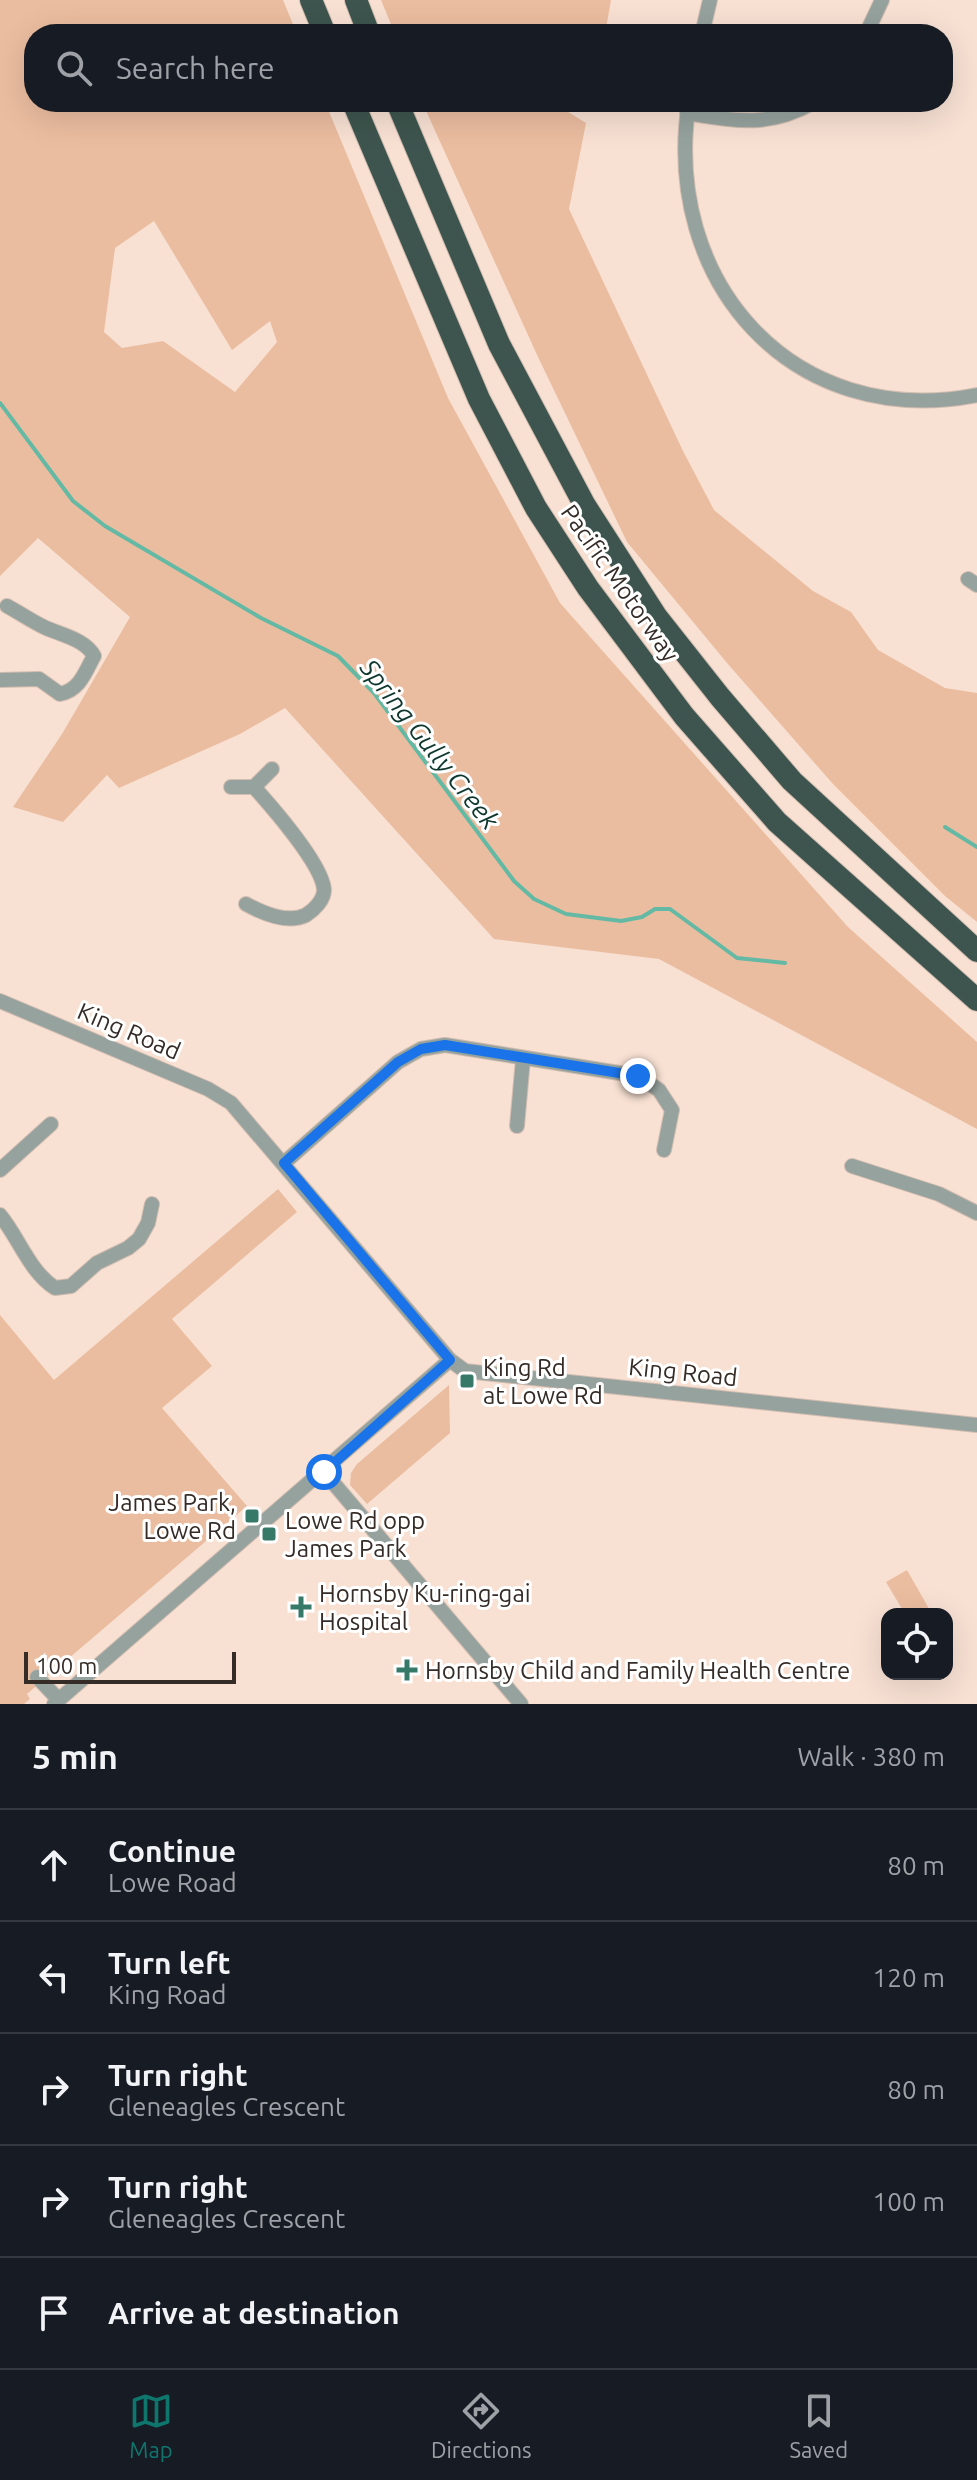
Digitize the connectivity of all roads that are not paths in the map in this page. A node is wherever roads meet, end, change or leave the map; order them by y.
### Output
1 (311, 0) edge
2 (356, 0) edge
3 (710, 0) edge
4 (882, 0) edge
5 (321, 24) edge
6 (365, 24) edge
7 (704, 24) edge
8 (871, 24) edge
9 (357, 112) edge
10 (401, 112) edge
11 (688, 112) edge
12 (703, 112) edge
13 (793, 112) edge
14 (977, 395) edge
15 (7, 606) dead end
16 (0, 680) edge
17 (272, 769) dead end
18 (231, 787) dead end
19 (254, 787) junction
20 (246, 904) dead end
21 (977, 951) edge
22 (977, 1000) edge
23 (0, 1001) edge
24 (523, 1059) junction
25 (51, 1124) dead end
26 (517, 1126) dead end
27 (664, 1150) dead end
28 (284, 1163) junction
29 (852, 1166) dead end
30 (0, 1170) edge
31 (152, 1204) dead end
32 (977, 1213) edge
33 (0, 1215) edge
34 (450, 1360) junction
35 (977, 1425) edge
36 (324, 1472) junction
37 (37, 1677) dead end
38 (56, 1702) edge
39 (521, 1704) edge

1 - 5 highway
2 - 6 highway
3 - 7 street
4 - 8 street
9 - 22 highway, Pacific Motorway
10 - 21 highway, Pacific Motorway
11 - 14 street
12 - 13 street
15 - 16 street
17 - 19 street
18 - 19 street
19 - 20 street
23 - 28 street, King Road
24 - 26 street
24 - 27 street
24 - 28 street
25 - 30 street
28 - 34 street, King Road
29 - 32 street
31 - 33 street
34 - 35 street, King Road
34 - 36 street
36 - 38 street
36 - 39 street
37 - 38 street

